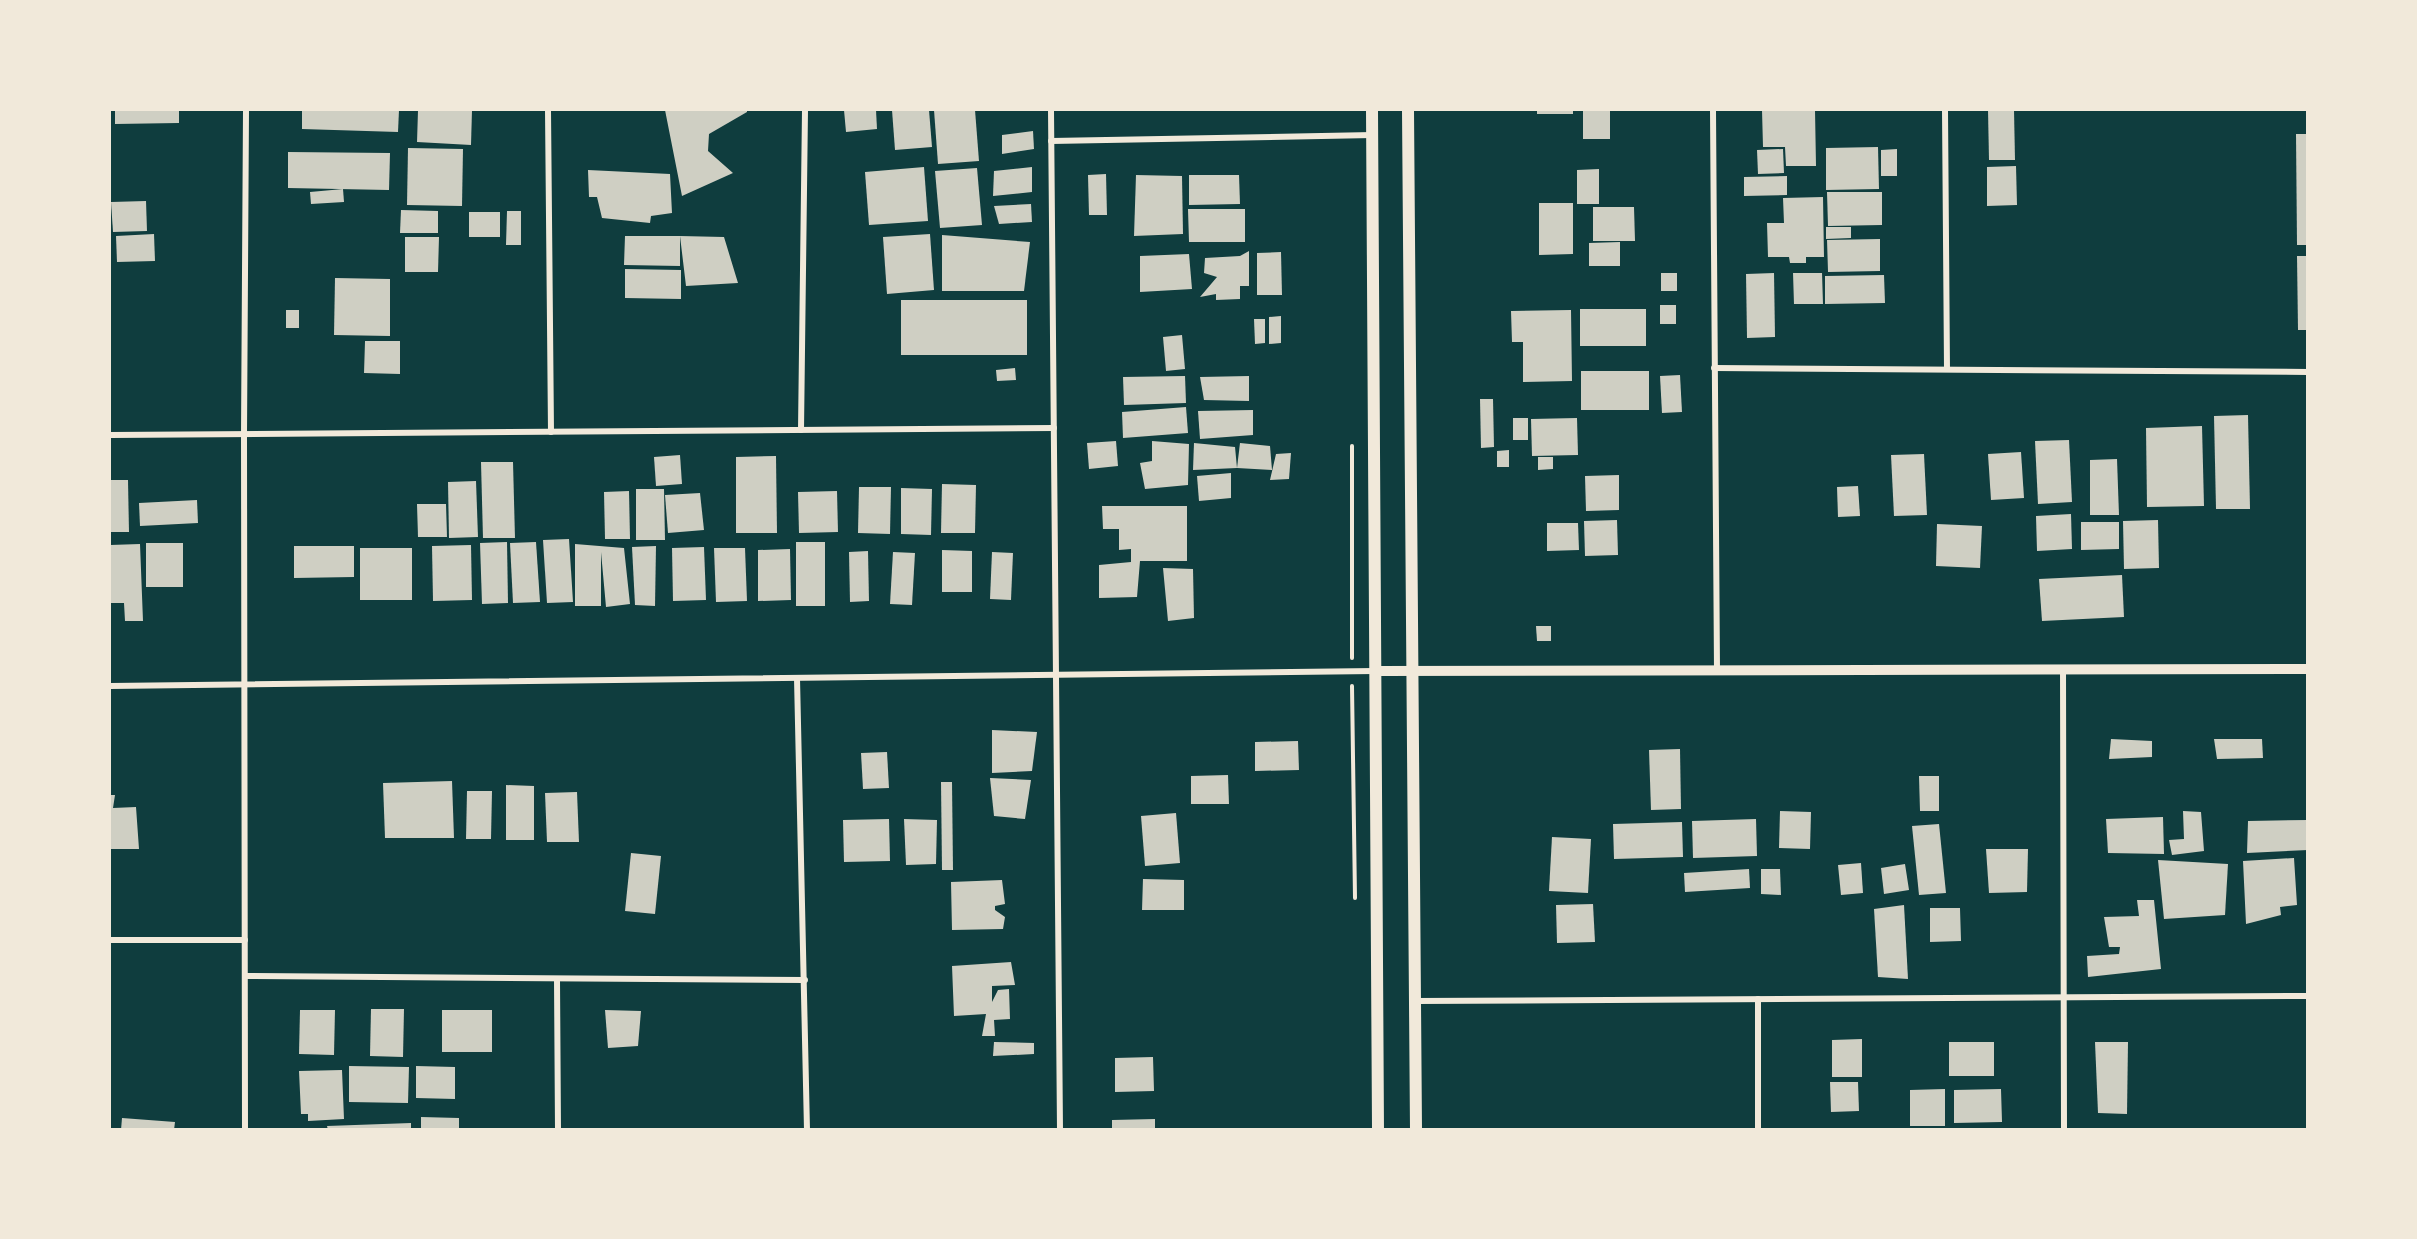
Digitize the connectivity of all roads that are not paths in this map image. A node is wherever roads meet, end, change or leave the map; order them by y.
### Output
1 (246, 110) edge
2 (548, 110) edge
3 (805, 110) edge
4 (1051, 110) edge
5 (1372, 110) edge
6 (1408, 110) edge
7 (1713, 110) edge
8 (1945, 110) edge
9 (1373, 135) junction
10 (1051, 141) junction
11 (1714, 368) junction
12 (1947, 369) junction
13 (2307, 372) edge
14 (1054, 428) junction
15 (801, 430) junction
16 (551, 432) junction
17 (244, 434) junction
18 (110, 435) edge
19 (2063, 669) junction
20 (2307, 669) edge
21 (1413, 670) junction
22 (1717, 670) junction
23 (1377, 671) junction
24 (1056, 674) junction
25 (797, 678) junction
26 (244, 684) junction
27 (110, 686) edge
28 (110, 940) edge
29 (244, 940) junction
30 (245, 976) junction
31 (557, 979) junction
32 (805, 980) junction
33 (2307, 996) edge
34 (2064, 997) junction
35 (1758, 999) junction
36 (1415, 1001) junction
37 (245, 1130) edge
38 (558, 1130) edge
39 (807, 1130) edge
40 (1060, 1130) edge
41 (1378, 1130) edge
42 (1416, 1130) edge
43 (1758, 1130) edge
44 (2064, 1130) edge

1 - 17 street
2 - 16 street
3 - 15 street
4 - 10 street
5 - 9 main road
6 - 21 main road
7 - 11 street
8 - 12 street
9 - 10 street
9 - 23 main road
10 - 14 street
11 - 12 street
11 - 22 street
12 - 13 street
14 - 15 street
14 - 24 street
15 - 16 street
16 - 17 street
17 - 18 street
17 - 26 street
19 - 20 street
19 - 22 street
19 - 34 street
21 - 22 street
21 - 23 street
21 - 36 main road
23 - 24 street
23 - 41 main road
24 - 25 street
24 - 40 street
25 - 26 street
25 - 32 street
26 - 27 street
26 - 29 street
28 - 29 street
29 - 30 street
30 - 31 street
30 - 37 street
31 - 32 street
31 - 38 street
32 - 39 street
33 - 34 street
34 - 35 street
34 - 44 street
35 - 36 street
35 - 43 street
36 - 42 main road

